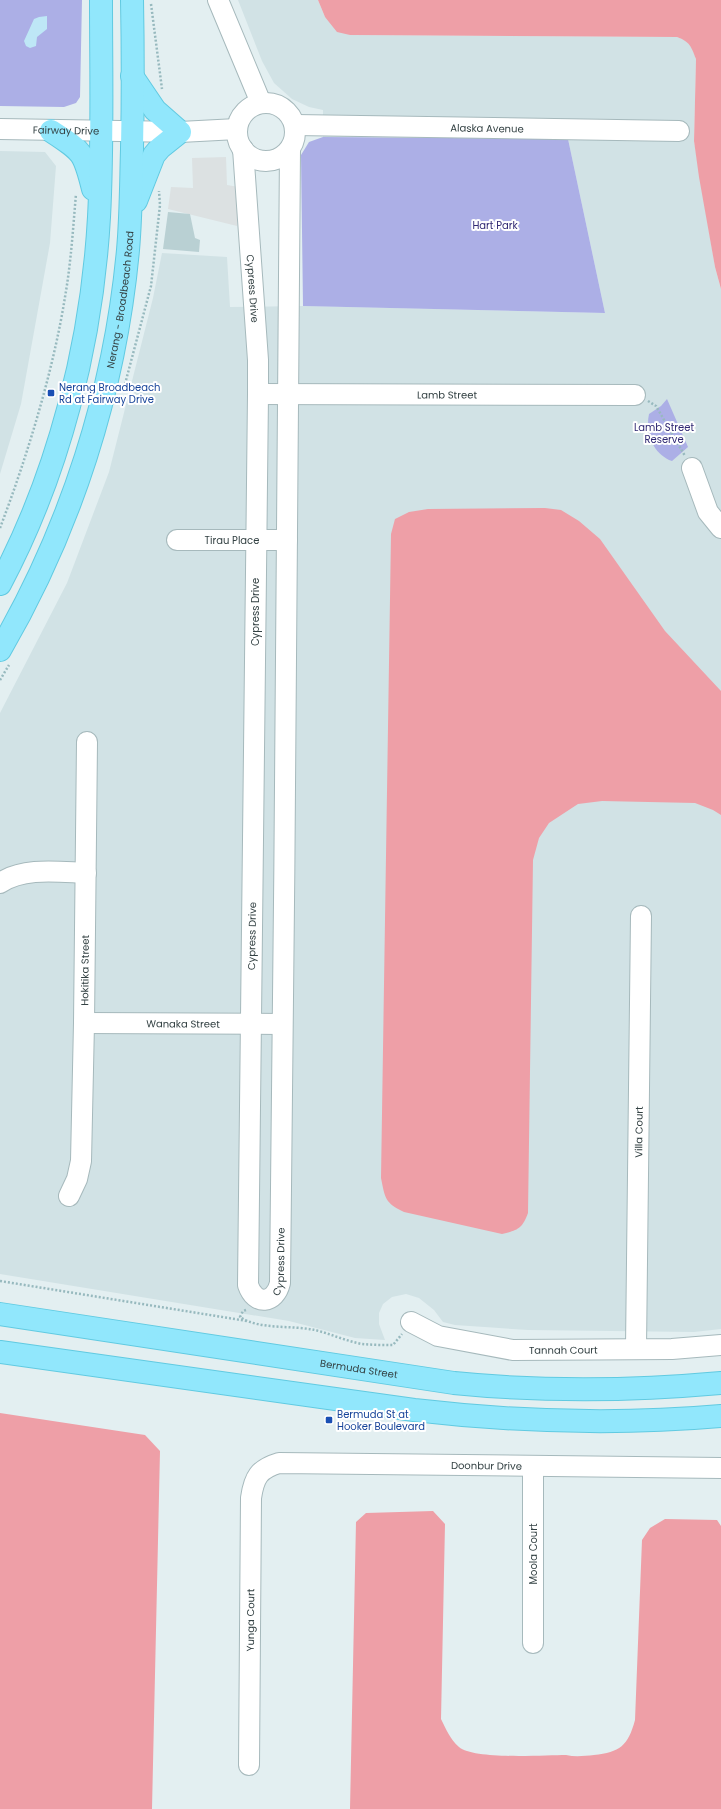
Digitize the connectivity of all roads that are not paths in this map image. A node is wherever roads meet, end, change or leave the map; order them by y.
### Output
1 (101, 0) edge
2 (132, 0) edge
3 (218, 0) edge
4 (132, 76) junction
5 (261, 102) junction
6 (295, 125) junction
7 (0, 129) edge
8 (237, 129) junction
9 (51, 131) junction
10 (101, 131) junction
11 (132, 131) junction
12 (679, 131) dead end
13 (180, 132) junction
14 (243, 149) junction
15 (290, 149) junction
16 (130, 213) junction
17 (99, 218) junction
18 (258, 394) junction
19 (290, 394) junction
20 (635, 395) road end
21 (692, 468) road end
22 (721, 528) edge
23 (177, 540) dead end
24 (287, 540) junction
25 (256, 541) junction
26 (0, 584) edge
27 (0, 650) edge
28 (86, 742) dead end
29 (86, 873) junction
30 (0, 883) edge
31 (641, 916) dead end
32 (84, 1023) junction
33 (251, 1024) junction
34 (282, 1024) junction
35 (69, 1196) dead end
36 (0, 1314) edge
37 (411, 1322) road end
38 (721, 1345) edge
39 (636, 1348) junction
40 (0, 1352) edge
41 (721, 1383) edge
42 (721, 1416) edge
43 (533, 1466) junction
44 (721, 1468) edge
45 (257, 1476) joint
46 (533, 1642) dead end
47 (249, 1765) dead end

1 - 10 main road
2 - 4 main road, Nerang - Broadbeach Road
3 - 5 street
4 - 11 main road, Nerang - Broadbeach Road
4 - 13 main road
5 - 6 street
5 - 8 street
6 - 12 street, Alaska Avenue
6 - 15 street
7 - 9 street, Fairway Drive
8 - 13 street
8 - 14 street
9 - 10 street, Fairway Drive
9 - 17 main road
10 - 11 street, Fairway Drive
10 - 17 main road
11 - 13 street
11 - 16 main road, Nerang - Broadbeach Road
13 - 16 main road
14 - 15 street
14 - 18 street, Cypress Drive
15 - 19 street, Cypress Drive
16 - 27 main road, Nerang - Broadbeach Road
17 - 26 main road
18 - 19 street, Lamb Street
18 - 25 street, Cypress Drive
19 - 20 street, Lamb Street
19 - 24 street, Cypress Drive
21 - 22 street
23 - 25 street, Tirau Place
24 - 25 street, Tirau Place
24 - 34 street, Cypress Drive
25 - 33 street, Cypress Drive
28 - 29 street, Hokitika Street
29 - 30 street
29 - 32 street, Hokitika Street
31 - 39 street, Villa Court
32 - 33 street, Wanaka Street
32 - 35 street, Hokitika Street
33 - 34 street, Wanaka Street
33 - 34 street, Cypress Drive
36 - 41 main road, Bermuda Street
37 - 39 street, Tannah Court
38 - 39 street, Tannah Court
40 - 42 main road
43 - 44 street, Doonbur Drive
43 - 45 street, Doonbur Drive
43 - 46 street, Moola Court
45 - 47 street, Yunga Court

